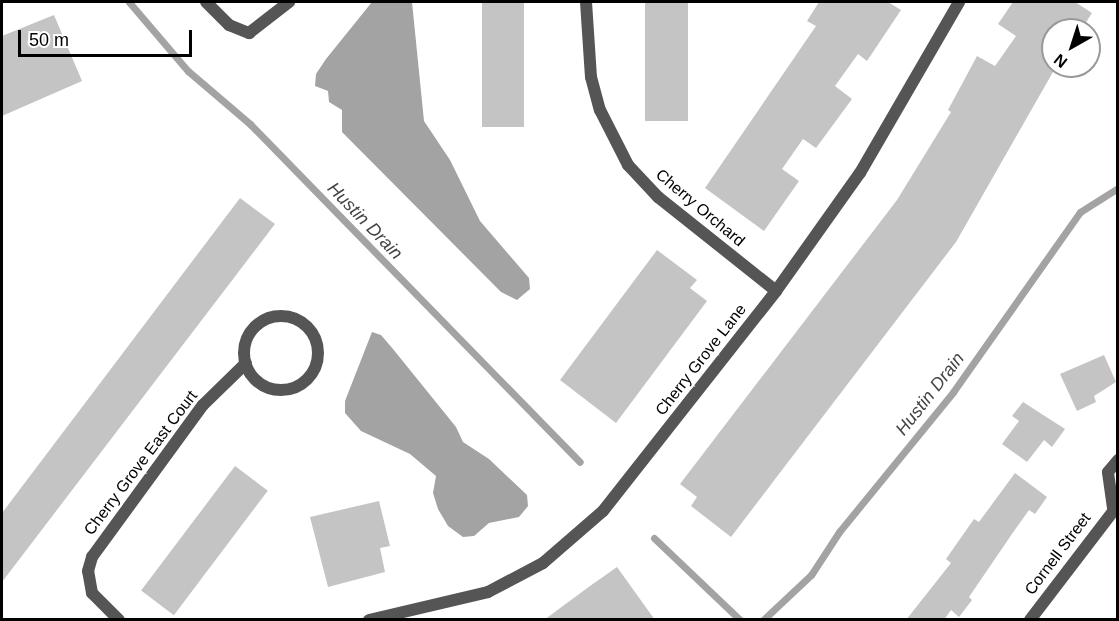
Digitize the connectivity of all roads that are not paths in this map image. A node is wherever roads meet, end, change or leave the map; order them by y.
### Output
1 (206, 2) edge
2 (290, 2) edge
3 (586, 2) edge
4 (959, 2) edge
5 (776, 291) junction
6 (246, 363) junction
7 (1118, 460) edge
8 (1115, 507) edge
9 (119, 620) edge
10 (369, 620) edge
11 (1030, 620) edge

1 - 2 street
3 - 5 street, Cherry Orchard
4 - 5 street, Cherry Grove Lane
5 - 10 street, Cherry Grove Lane
6 - 6 street
6 - 9 street, Cherry Grove East Court
7 - 8 street, Cornell Street
8 - 11 street, Cornell Street

